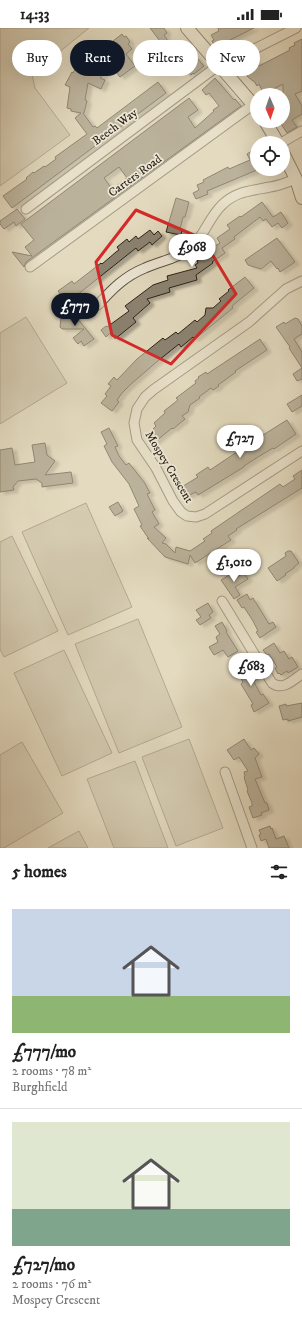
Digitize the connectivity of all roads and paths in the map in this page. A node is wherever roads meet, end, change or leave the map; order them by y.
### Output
1 (186, 28) edge
2 (296, 28) edge
3 (260, 46) edge
4 (206, 50) edge
5 (206, 75) edge
6 (229, 76) edge
7 (250, 101) edge
8 (250, 111) edge
9 (302, 131) edge
10 (290, 137) edge
11 (290, 167) edge
12 (296, 179) junction
13 (302, 198) edge
14 (26, 209) dead end
15 (30, 267) dead end
16 (302, 282) edge
17 (98, 305) dead end
18 (302, 452) edge
19 (222, 601) dead end
20 (302, 674) edge
21 (225, 772) dead end
22 (252, 848) edge

1 - 4 main road
2 - 3 street, Beech Way
5 - 14 street, Beech Way
6 - 7 main road
8 - 15 street, Carters Road
9 - 10 street
11 - 12 main road
12 - 13 main road
12 - 17 street
16 - 18 street, Mospey Crescent
19 - 20 street
21 - 22 street

